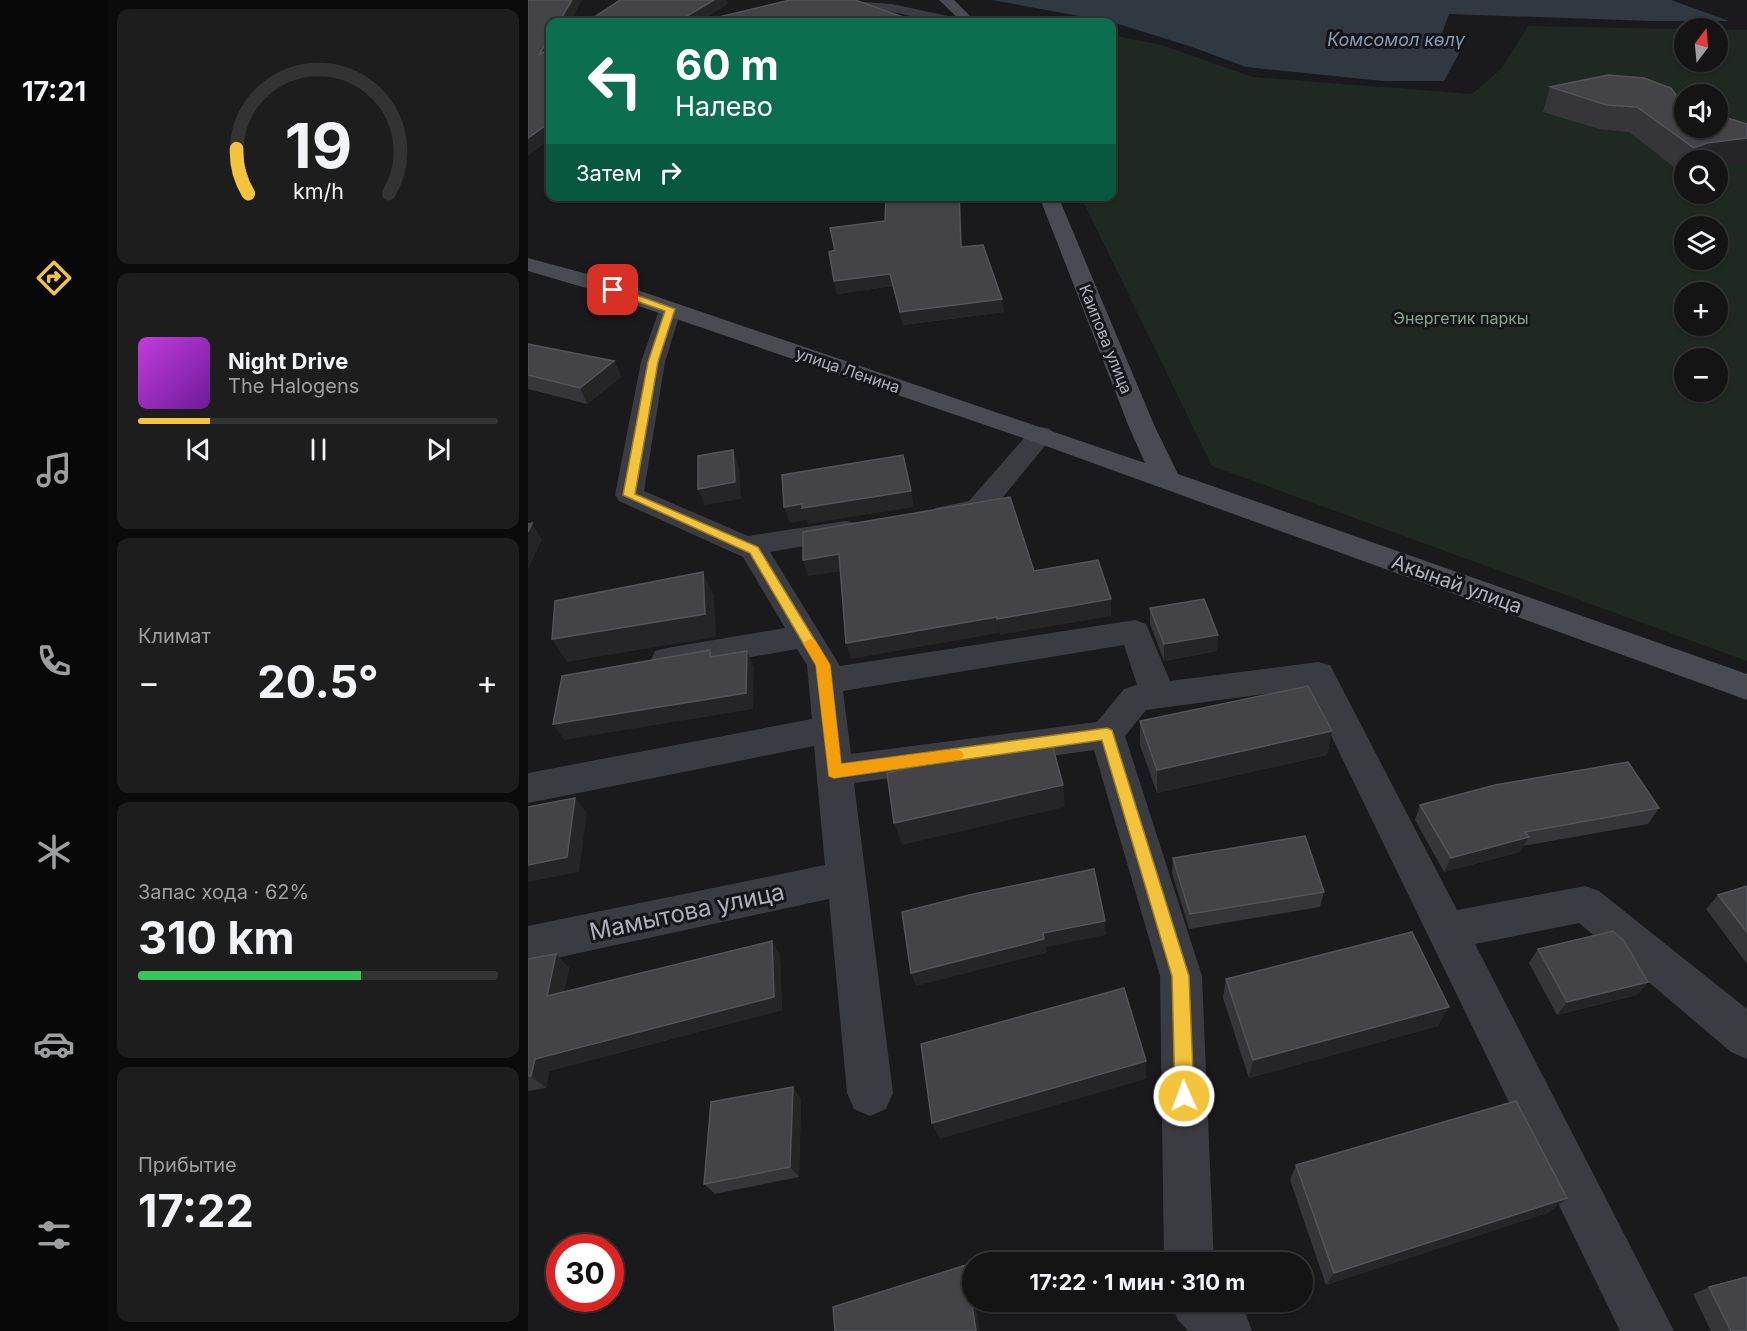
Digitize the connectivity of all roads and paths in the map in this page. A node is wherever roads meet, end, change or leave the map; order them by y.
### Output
1 (946, 0) edge
2 (849, 5) edge
3 (937, 18) edge
4 (965, 18) edge
5 (1050, 201) edge
6 (528, 264) edge
7 (670, 309) junction
8 (1041, 435) junction
9 (1167, 480) junction
10 (919, 518) edge
11 (873, 525) edge
12 (745, 546) junction
13 (805, 636) junction
14 (641, 665) edge
15 (825, 681) junction
16 (1747, 687) edge
17 (1158, 695) junction
18 (830, 729) junction
19 (1107, 734) junction
20 (834, 771) junction
21 (528, 788) edge
22 (846, 878) junction
23 (1447, 931) junction
24 (528, 945) edge
25 (1747, 1037) edge
26 (870, 1093) dead end
27 (1189, 1252) edge
28 (1206, 1312) edge
29 (1226, 1331) edge
30 (1648, 1331) edge

1 - 4 main road
2 - 3 street
5 - 9 main road, Каипова улица
6 - 7 main road, улица Ленина
7 - 8 main road, улица Ленина
7 - 12 street
8 - 9 main road, улица Ленина
8 - 10 street
9 - 16 main road, Акынай улица
11 - 12 street
12 - 13 street
13 - 14 street
13 - 15 street
15 - 17 street
15 - 18 street
17 - 19 street
17 - 23 street
18 - 20 street
18 - 21 street
19 - 20 street
19 - 27 street
20 - 22 street
22 - 24 street, Мамытова улица
22 - 26 street
23 - 25 street
23 - 30 street
28 - 29 street

